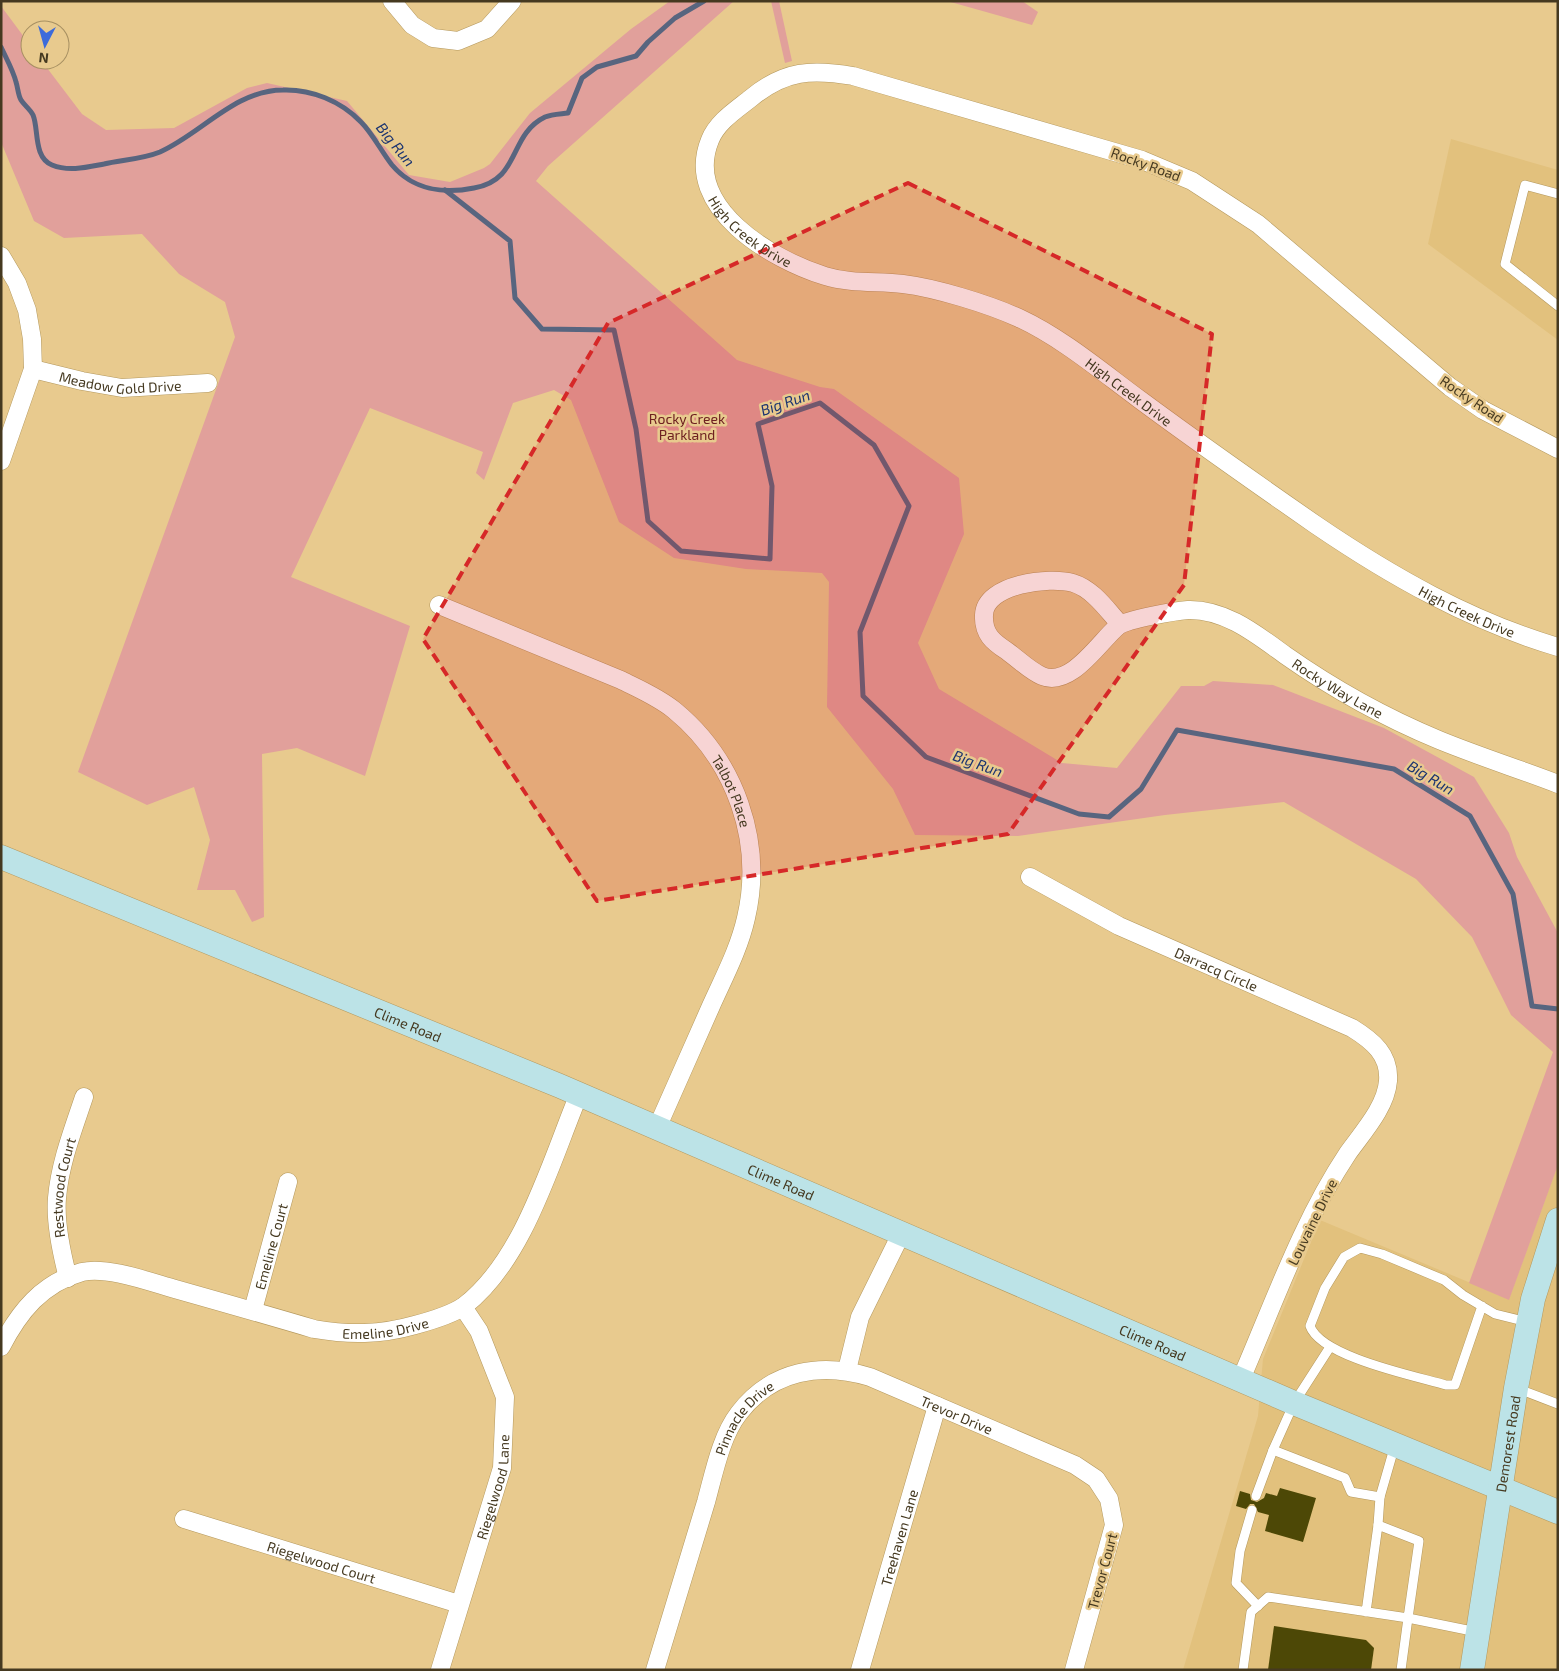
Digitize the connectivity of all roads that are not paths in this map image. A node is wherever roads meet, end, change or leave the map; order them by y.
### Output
1 (392, 1) edge
2 (512, 1) edge
3 (705, 169) joint
4 (1558, 194) edge
5 (1, 256) edge
6 (1558, 306) edge
7 (33, 369) junction
8 (208, 384) dead end
9 (1558, 449) edge
10 (1, 461) edge
11 (439, 605) dead end
12 (1120, 624) junction
13 (1558, 647) edge
14 (1558, 784) edge
15 (1, 857) edge
16 (1030, 877) dead end
17 (1388, 1070) joint
18 (578, 1094) junction
19 (84, 1097) dead end
20 (658, 1128) junction
21 (288, 1182) dead end
22 (1558, 1220) edge
23 (901, 1234) junction
24 (68, 1278) junction
25 (463, 1306) junction
26 (1482, 1306) junction
27 (253, 1310) junction
28 (1529, 1322) junction
29 (1330, 1346) junction
30 (1, 1347) edge
31 (847, 1370) junction
32 (1241, 1379) junction
33 (1516, 1388) junction
34 (1294, 1403) junction
35 (1558, 1404) edge
36 (937, 1406) junction
37 (1396, 1445) junction
38 (1273, 1450) junction
39 (1066, 1461) joint
40 (1500, 1489) junction
41 (1256, 1496) dead end
42 (1380, 1497) junction
43 (1252, 1510) dead end
44 (1558, 1512) edge
45 (184, 1518) dead end
46 (1378, 1525) junction
47 (458, 1604) junction
48 (1258, 1606) junction
49 (1366, 1612) junction
50 (1408, 1618) junction
51 (1478, 1632) junction
52 (440, 1670) edge
53 (655, 1670) edge
54 (860, 1670) edge
55 (1074, 1670) edge
56 (1243, 1670) edge
57 (1401, 1670) edge
58 (1473, 1670) edge

1 - 2 street
3 - 9 street, Rocky Road
3 - 13 street, High Creek Drive
4 - 6 lane
5 - 7 street
7 - 8 street, Meadow Gold Drive
7 - 10 street
11 - 20 street, Talbot Place
12 - 12 street
12 - 14 street, Rocky Way Lane
15 - 18 main road, Clime Road
16 - 17 street, Darracq Circle
17 - 32 street, Louvaine Drive
18 - 20 main road, Clime Road
18 - 25 street, Emeline Drive
19 - 24 street, Restwood Court
20 - 23 main road, Clime Road
21 - 27 street, Emeline Court
22 - 28 main road, Demorest Road
23 - 31 street
23 - 32 main road, Clime Road
24 - 27 street, Emeline Drive
24 - 30 street, Emeline Drive
25 - 27 street, Emeline Drive
25 - 47 street, Riegelwood Lane
26 - 28 lane
26 - 29 lane
26 - 29 lane
28 - 33 main road, Demorest Road
29 - 34 lane
31 - 36 street, Trevor Drive
31 - 53 street, Pinnacle Drive
32 - 34 main road, Clime Road
33 - 35 lane
33 - 40 main road, Demorest Road
34 - 37 main road, Clime Road
34 - 38 lane
36 - 39 street, Trevor Drive
36 - 54 street, Treehaven Lane
37 - 40 main road, Clime Road
37 - 42 lane
38 - 41 lane
38 - 42 lane
39 - 55 street, Trevor Court
40 - 44 main road, Clime Road
40 - 51 main road, Demorest Road
42 - 46 lane
43 - 48 lane
45 - 47 street, Riegelwood Court
46 - 49 lane
46 - 50 lane
47 - 52 street, Riegelwood Lane
48 - 49 lane
48 - 56 lane
49 - 50 lane
50 - 51 lane
50 - 57 lane
51 - 58 main road, Demorest Road

